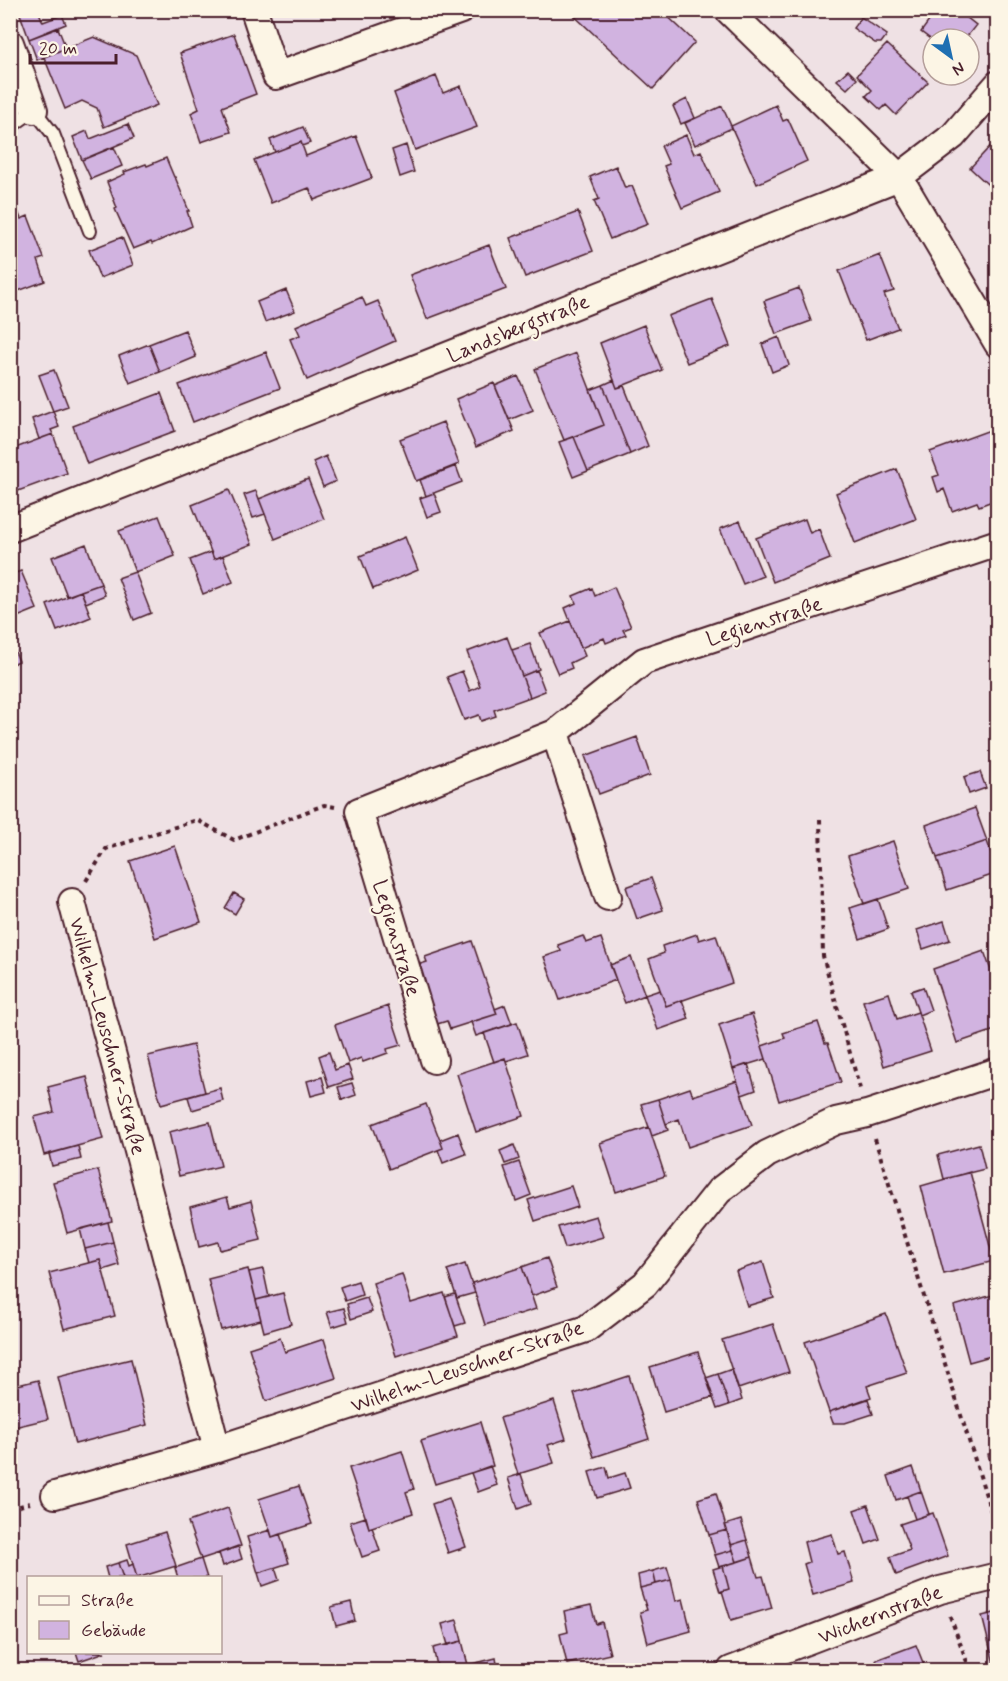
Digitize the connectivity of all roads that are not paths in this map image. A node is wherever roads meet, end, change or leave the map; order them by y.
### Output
1 (254, 10) edge
2 (461, 10) edge
3 (728, 10) edge
4 (10, 43) edge
5 (998, 84) edge
6 (34, 110) junction
7 (10, 127) edge
8 (898, 177) junction
9 (90, 231) dead end
10 (998, 344) edge
11 (10, 529) edge
12 (996, 550) edge
13 (555, 733) junction
14 (608, 897) dead end
15 (72, 902) road end
16 (434, 1060) dead end
17 (998, 1071) edge
18 (218, 1449) junction
19 (55, 1495) dead end
20 (998, 1576) edge
21 (731, 1671) edge

1 - 2 street
3 - 8 street
4 - 6 street
5 - 8 street, Landsbergstraße
6 - 7 lane
6 - 9 lane
8 - 10 street
8 - 11 street, Landsbergstraße
12 - 13 street, Legienstraße
13 - 14 street
13 - 16 street, Legienstraße
15 - 18 street, Wilhelm-Leuschner-Straße
17 - 18 street, Wilhelm-Leuschner-Straße
18 - 19 street, Wilhelm-Leuschner-Straße
20 - 21 street, Wichernstraße

